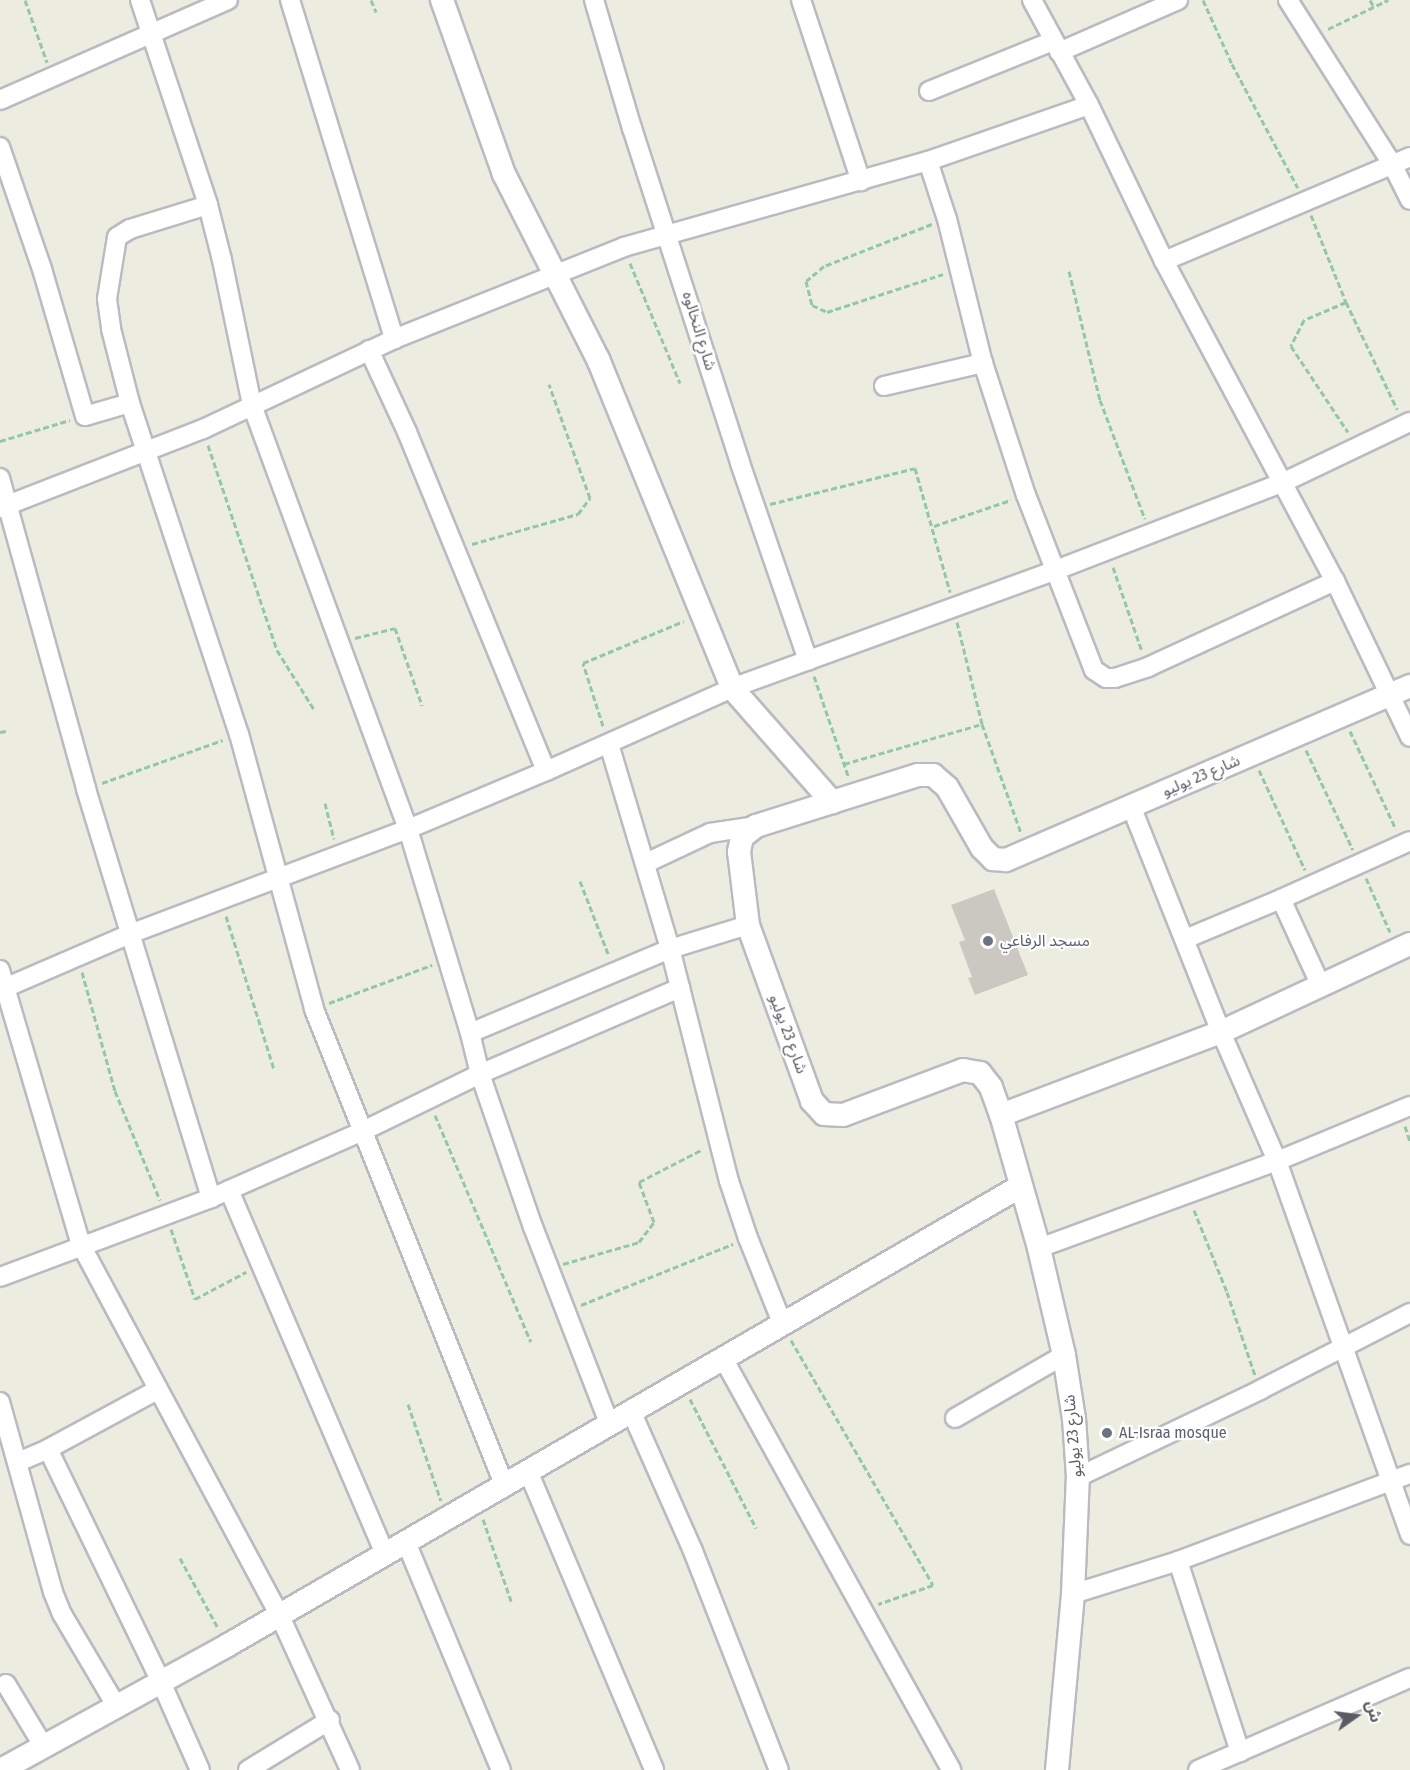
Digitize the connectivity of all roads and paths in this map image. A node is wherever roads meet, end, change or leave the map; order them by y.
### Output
1 (25, 0) edge
2 (140, 0) edge
3 (228, 0) edge
4 (290, 0) edge
5 (371, 0) edge
6 (442, 0) edge
7 (594, 0) edge
8 (801, 0) edge
9 (1032, 0) edge
10 (1178, 0) edge
11 (1203, 0) edge
12 (1288, 0) edge
13 (1370, 0) edge
14 (1388, 0) edge
15 (1149, 6) edge
16 (1374, 7) junction
17 (376, 12) dead end
18 (151, 34) junction
19 (1312, 37) junction
20 (1056, 47) junction
21 (52, 78) junction
22 (929, 91) dead end
23 (0, 100) edge
24 (1089, 105) junction
25 (0, 147) edge
26 (1410, 156) edge
27 (928, 161) junction
28 (1392, 164) junction
29 (861, 180) junction
30 (1410, 200) edge
31 (1305, 201) junction
32 (208, 205) junction
33 (947, 219) junction
34 (668, 234) junction
35 (624, 247) junction
36 (1164, 261) junction
37 (959, 269) junction
38 (1069, 271) dead end
39 (555, 275) junction
40 (1346, 302) junction
41 (394, 339) junction
42 (369, 350) junction
43 (983, 363) junction
44 (680, 383) dead end
45 (549, 384) dead end
46 (884, 386) dead end
47 (130, 403) junction
48 (252, 405) junction
49 (85, 416) junction
50 (1407, 423) edge
51 (203, 429) junction
52 (0, 441) edge
53 (1359, 448) junction
54 (146, 451) junction
55 (0, 478) edge
56 (1282, 483) junction
57 (1026, 495) junction
58 (4, 507) edge
59 (757, 507) junction
60 (1151, 534) junction
61 (454, 549) junction
62 (1107, 551) junction
63 (1056, 570) junction
64 (1335, 581) junction
65 (700, 614) junction
66 (339, 642) junction
67 (808, 661) junction
68 (1148, 667) junction
69 (1410, 686) edge
70 (732, 688) junction
71 (1388, 695) junction
72 (422, 705) dead end
73 (315, 711) dead end
74 (1343, 716) junction
75 (6, 731) dead end
76 (0, 732) edge
77 (239, 734) junction
78 (1299, 735) junction
79 (1410, 737) edge
80 (609, 744) junction
81 (1252, 755) junction
82 (844, 764) junction
83 (546, 771) junction
84 (86, 789) junction
85 (854, 795) junction
86 (832, 802) junction
87 (325, 803) dead end
88 (1131, 806) junction
89 (756, 826) junction
90 (408, 829) junction
91 (1406, 842) edge
92 (1028, 852) junction
93 (338, 855) junction
94 (646, 863) junction
95 (1360, 864) junction
96 (277, 879) junction
97 (580, 881) dead end
98 (1312, 885) junction
99 (221, 899) junction
100 (1281, 899) junction
101 (748, 925) junction
102 (130, 934) junction
103 (1185, 939) junction
104 (1404, 947) edge
105 (670, 949) junction
106 (77, 955) junction
107 (448, 959) junction
108 (0, 970) edge
109 (614, 972) junction
110 (1321, 986) junction
111 (681, 988) junction
112 (3, 989) edge
113 (314, 1009) junction
114 (1221, 1032) junction
115 (470, 1033) junction
116 (274, 1069) dead end
117 (480, 1074) junction
118 (428, 1100) junction
119 (1410, 1106) edge
120 (1001, 1115) junction
121 (363, 1131) junction
122 (718, 1142) junction
123 (1277, 1161) junction
124 (1021, 1186) junction
125 (229, 1190) junction
126 (1188, 1194) junction
127 (211, 1198) junction
128 (166, 1215) junction
129 (748, 1238) junction
130 (81, 1245) junction
131 (1039, 1248) junction
132 (261, 1264) junction
133 (548, 1268) junction
134 (0, 1277) edge
135 (565, 1312) junction
136 (1410, 1313) edge
137 (783, 1325) junction
138 (531, 1342) dead end
139 (1344, 1347) junction
140 (1064, 1355) junction
141 (723, 1358) junction
142 (681, 1382) junction
143 (157, 1390) junction
144 (1260, 1390) junction
145 (0, 1402) edge
146 (408, 1404) dead end
147 (631, 1411) junction
148 (955, 1418) dead end
149 (609, 1423) junction
150 (48, 1449) junction
151 (18, 1462) junction
152 (528, 1471) junction
153 (1410, 1474) edge
154 (1078, 1477) junction
155 (1392, 1481) junction
156 (504, 1484) junction
157 (477, 1500) junction
158 (447, 1517) junction
159 (756, 1528) dead end
160 (1410, 1535) edge
161 (406, 1542) junction
162 (385, 1554) junction
163 (180, 1558) dead end
164 (1178, 1561) junction
165 (1073, 1594) junction
166 (511, 1600) dead end
167 (863, 1609) junction
168 (279, 1614) junction
169 (228, 1645) junction
170 (1410, 1677) edge
171 (161, 1682) junction
172 (6, 1684) dead end
173 (117, 1707) junction
174 (330, 1720) junction
175 (44, 1747) junction
176 (1240, 1752) junction
177 (1223, 1765) edge
178 (1, 1770) edge
179 (200, 1770) edge
180 (248, 1770) edge
181 (350, 1770) edge
182 (501, 1770) edge
183 (654, 1770) edge
184 (779, 1770) edge
185 (951, 1770) edge
186 (1057, 1770) edge
187 (1198, 1770) edge

1 - 21 path
2 - 18 street
3 - 18 street
4 - 41 street
5 - 17 path
6 - 39 street
7 - 34 street, شارع النخالوه
8 - 29 street
9 - 20 street
10 - 15 street
11 - 31 path
12 - 19 street
13 - 16 path
14 - 16 path
15 - 20 street
16 - 19 path
18 - 21 street
18 - 32 street
19 - 28 street
20 - 22 street
20 - 24 street
21 - 23 street
24 - 27 street
24 - 36 street
25 - 49 street
26 - 28 street
27 - 29 street
27 - 33 street
28 - 30 street
28 - 31 street
29 - 34 street
31 - 36 street
31 - 40 path
32 - 47 street
32 - 48 street
33 - 37 street
33 - 37 path
34 - 35 street
34 - 59 street, شارع النخالوه
35 - 39 street
35 - 44 path
36 - 56 street
37 - 43 street
38 - 60 path
39 - 41 street
39 - 65 street
40 - 50 path
40 - 53 path
41 - 42 street
42 - 48 street
42 - 61 street
43 - 46 street
43 - 57 street
45 - 61 path
47 - 49 street
47 - 54 street
48 - 51 street
48 - 66 street
49 - 52 path
50 - 53 street
51 - 54 street
51 - 73 path
53 - 56 street
54 - 58 street
54 - 77 street
55 - 58 street
56 - 60 street
56 - 64 street
57 - 59 path
57 - 63 street
58 - 84 street
59 - 67 street, شارع النخالوه
60 - 62 street
61 - 83 street
62 - 63 street
62 - 68 path
63 - 67 street
63 - 68 street
64 - 68 street
64 - 71 street
65 - 70 street
65 - 80 path
66 - 72 path
66 - 90 street
67 - 70 street
67 - 82 path
69 - 71 street, شارع 23 يوليو
70 - 80 street
70 - 86 street
71 - 74 street, شارع 23 يوليو
71 - 79 street
74 - 78 street, شارع 23 يوليو
74 - 91 path
75 - 76 path
77 - 84 path
77 - 96 street
78 - 81 street, شارع 23 يوليو
78 - 95 path
80 - 83 street
80 - 94 street
81 - 88 street, شارع 23 يوليو
81 - 98 path
82 - 85 path
82 - 92 path
83 - 90 street
84 - 102 street
85 - 86 street, شارع 23 يوليو
85 - 92 street, شارع 23 يوليو
86 - 89 street, شارع 23 يوليو
87 - 93 path
88 - 92 street, شارع 23 يوليو
88 - 103 street
89 - 94 street
89 - 101 street, شارع 23 يوليو
90 - 93 street
90 - 107 street
91 - 95 street
93 - 96 street
94 - 105 street
95 - 98 street
95 - 104 path
96 - 99 street
96 - 113 street
97 - 109 path
98 - 100 street
99 - 102 street
99 - 116 path
100 - 103 street
100 - 110 street
101 - 105 street
101 - 120 street, شارع 23 يوليو
102 - 106 street
102 - 127 street
103 - 114 street
104 - 110 street
105 - 109 street
105 - 111 street
106 - 112 street
106 - 128 path
107 - 113 path
107 - 115 street
108 - 112 street
109 - 115 street
110 - 114 street
111 - 117 street
111 - 122 street
112 - 130 street
113 - 121 street
114 - 120 street
114 - 123 street
115 - 117 street
117 - 118 street
117 - 133 street
118 - 121 street
118 - 138 path
119 - 123 street
120 - 124 street, شارع 23 يوليو
121 - 125 street
121 - 156 street
122 - 129 street
122 - 133 path
123 - 126 street
123 - 139 street
124 - 131 street, شارع 23 يوليو
124 - 137 street
125 - 127 street
125 - 132 street
126 - 131 street
126 - 144 path
127 - 128 street
128 - 130 street
128 - 132 path
129 - 135 path
129 - 137 street
130 - 134 street
130 - 143 street
131 - 140 street, شارع 23 يوليو
132 - 162 street
133 - 135 street
135 - 149 street
136 - 139 street
137 - 141 street
137 - 167 path
139 - 144 street
139 - 155 street
140 - 148 street
140 - 154 street, شارع 23 يوليو
141 - 142 street
141 - 167 street
142 - 147 street
142 - 159 path
143 - 150 street
143 - 168 street
144 - 154 street
145 - 151 street
146 - 158 path
147 - 149 street
147 - 184 street
149 - 152 street
150 - 151 street
150 - 171 street
151 - 173 street
152 - 156 street
152 - 183 street
153 - 155 street
154 - 165 street, شارع 23 يوليو
155 - 160 street
155 - 164 street
156 - 157 street
157 - 158 street
157 - 166 path
158 - 161 street
161 - 162 street
161 - 182 street
162 - 168 street
163 - 169 path
164 - 165 street
164 - 176 street
165 - 186 street, شارع 23 يوليو
167 - 185 street
168 - 169 street
168 - 174 street
169 - 171 street
170 - 176 street
171 - 173 street
171 - 179 street
172 - 175 street
173 - 175 street
174 - 180 street
174 - 181 street
175 - 178 street
176 - 177 street
177 - 187 street

